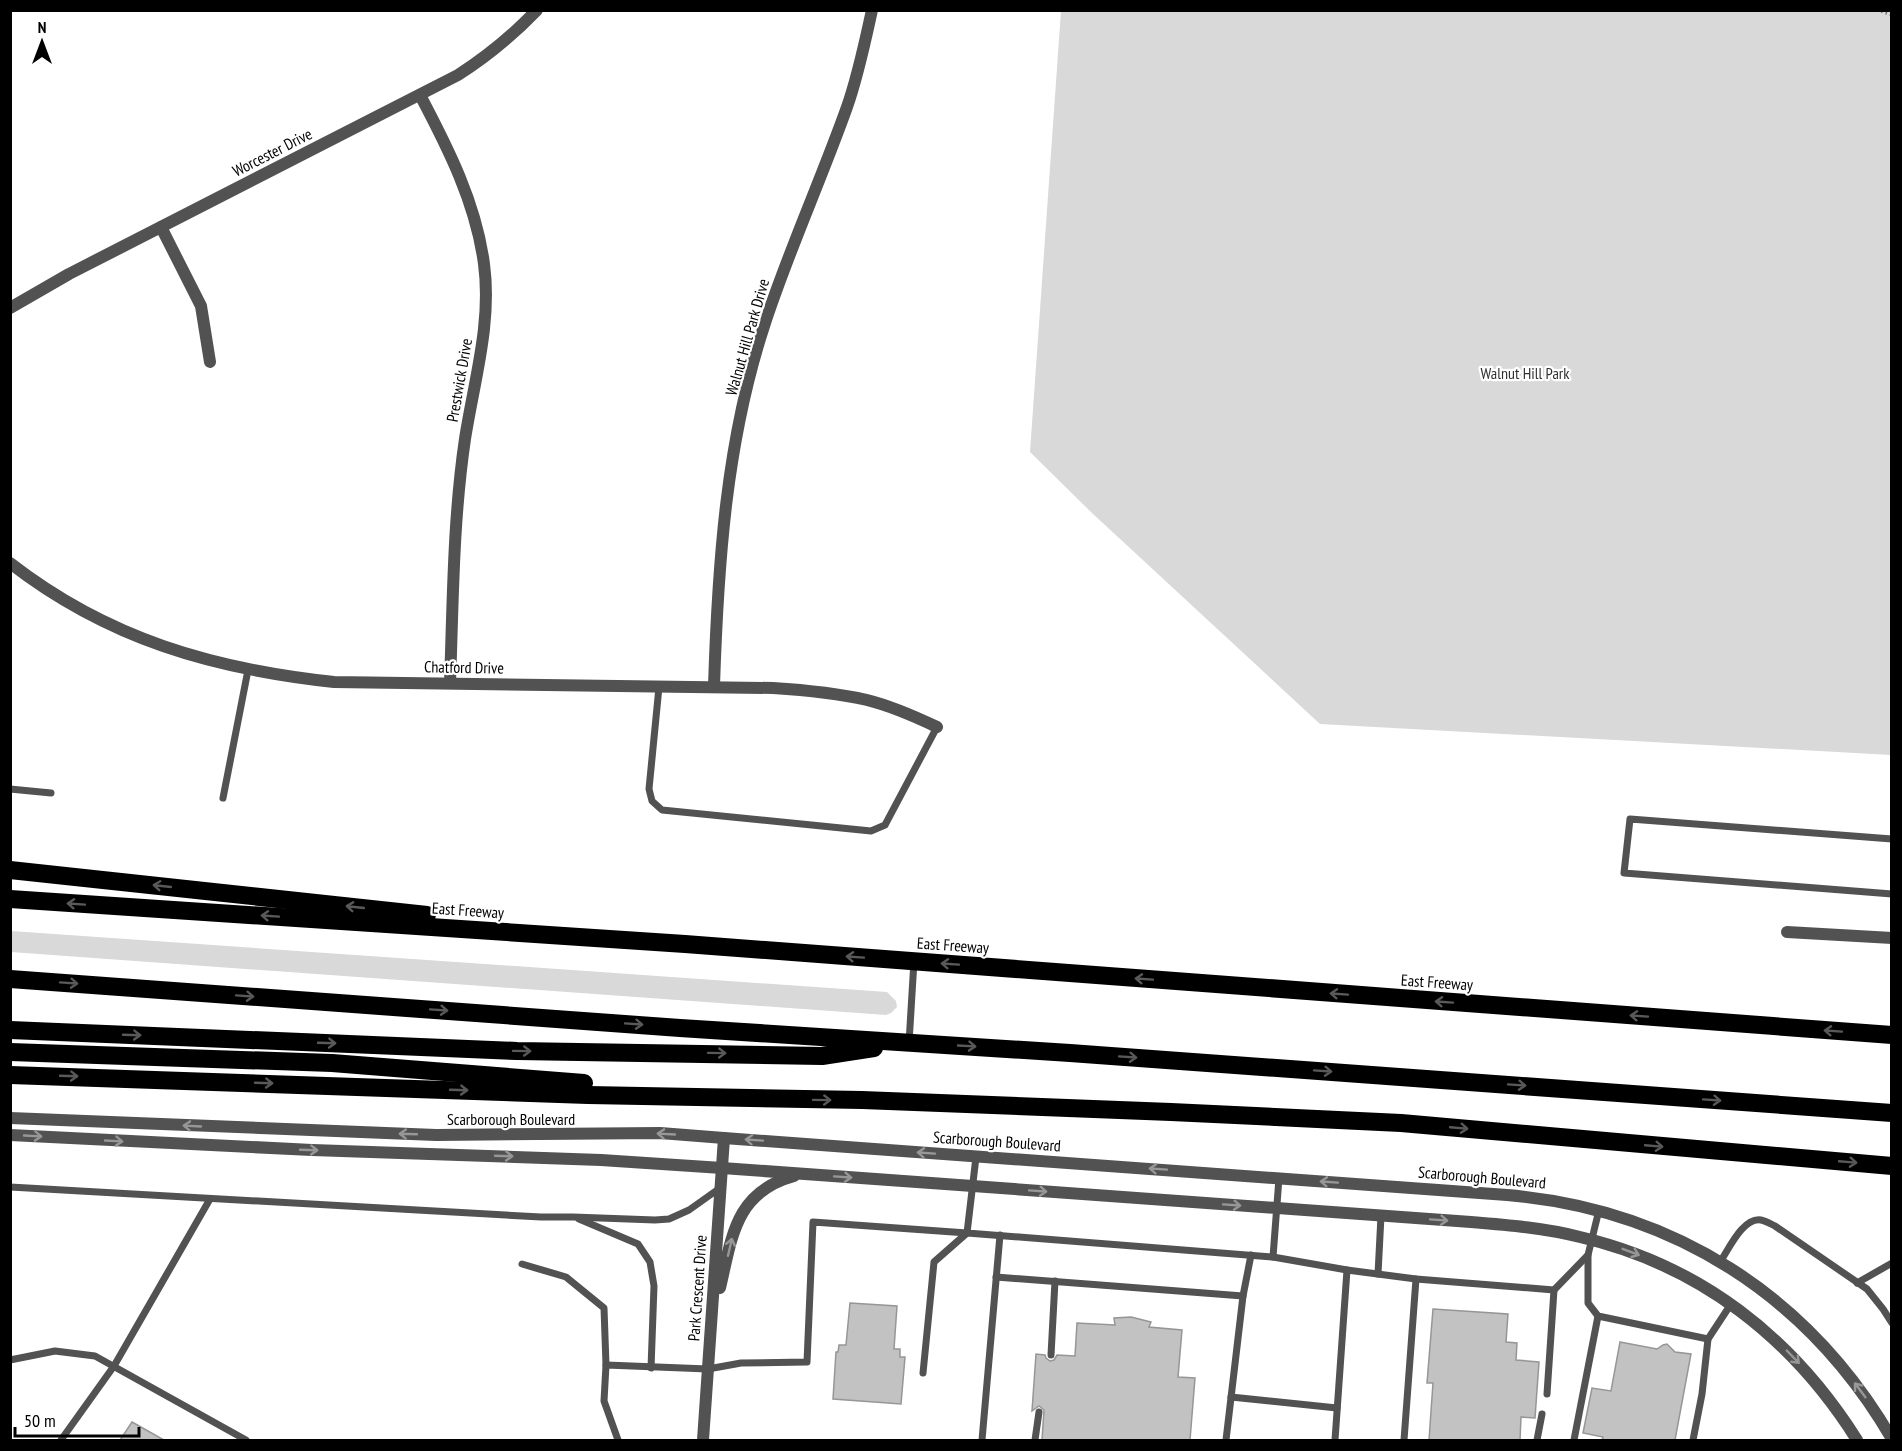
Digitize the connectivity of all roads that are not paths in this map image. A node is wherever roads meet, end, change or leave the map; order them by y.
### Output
1 (537, 10) edge
2 (872, 10) edge
3 (420, 95) junction
4 (161, 227) junction
5 (10, 308) edge
6 (210, 363) dead end
7 (10, 563) edge
8 (248, 670) junction
9 (450, 683) junction
10 (714, 686) junction
11 (659, 687) junction
12 (937, 727) joint
13 (10, 789) edge
14 (51, 793) dead end
15 (223, 798) dead end
16 (1892, 839) edge
17 (10, 870) edge
18 (1892, 894) edge
19 (10, 899) edge
20 (1786, 932) dead end
21 (1892, 938) edge
22 (685, 944) junction
23 (914, 961) junction
24 (10, 980) edge
25 (10, 1030) edge
26 (1892, 1035) edge
27 (909, 1043) junction
28 (10, 1052) edge
29 (10, 1075) edge
30 (790, 1100) junction
31 (1892, 1113) edge
32 (10, 1118) edge
33 (10, 1135) edge
34 (724, 1138) junction
35 (976, 1156) junction
36 (1892, 1166) edge
37 (722, 1168) junction
38 (803, 1174) junction
39 (1279, 1178) junction
40 (10, 1187) edge
41 (973, 1187) junction
42 (720, 1188) junction
43 (210, 1199) junction
44 (1277, 1209) junction
45 (1599, 1210) junction
46 (573, 1216) junction
47 (1381, 1216) junction
48 (967, 1233) junction
49 (1000, 1235) junction
50 (1591, 1240) junction
51 (1251, 1255) junction
52 (1588, 1255) junction
53 (1273, 1257) junction
54 (1720, 1262) junction
55 (1892, 1263) edge
56 (522, 1264) dead end
57 (1347, 1270) junction
58 (1378, 1274) junction
59 (996, 1277) junction
60 (1416, 1279) junction
61 (1055, 1281) junction
62 (1857, 1283) junction
63 (1554, 1290) junction
64 (1243, 1296) junction
65 (1731, 1304) junction
66 (1598, 1316) junction
67 (1892, 1323) edge
68 (712, 1325) junction
69 (1708, 1339) junction
70 (1051, 1355) dead end
71 (10, 1360) edge
72 (606, 1365) junction
73 (114, 1366) junction
74 (651, 1368) junction
75 (708, 1369) junction
76 (923, 1372) dead end
77 (1547, 1394) dead end
78 (1231, 1397) junction
79 (1337, 1408) junction
80 (1039, 1412) dead end
81 (1542, 1414) dead end
82 (1892, 1439) edge
83 (61, 1440) edge
84 (243, 1440) edge
85 (618, 1440) edge
86 (703, 1440) edge
87 (982, 1440) edge
88 (1035, 1440) edge
89 (1226, 1440) edge
90 (1335, 1440) edge
91 (1404, 1440) edge
92 (1537, 1440) edge
93 (1574, 1440) edge
94 (1693, 1440) edge
95 (1857, 1440) edge

1 - 3 street, Worcester Drive
2 - 10 street, Walnut Hill Park Drive
3 - 4 street, Worcester Drive
3 - 9 street, Prestwick Drive
4 - 5 street, Worcester Drive
4 - 6 street
7 - 8 street, Chatford Drive
8 - 9 street, Chatford Drive
8 - 15 lane
9 - 11 street, Chatford Drive
10 - 11 street, Chatford Drive
10 - 12 street, Chatford Drive
11 - 12 lane
13 - 14 lane
16 - 18 lane
22 -> 17 highway
22 -> 19 highway, East Freeway
20 - 21 street
23 -> 22 highway, East Freeway
26 -> 23 highway, East Freeway
23 - 27 lane
24 -> 27 highway
25 -> 27 highway
27 -> 31 highway
28 - 30 highway
29 -> 30 highway
30 -> 36 highway
34 -> 32 street, Scarborough Boulevard
33 -> 37 street
35 -> 34 street, Scarborough Boulevard
34 - 37 street, Park Crescent Drive
39 -> 35 street, Scarborough Boulevard
35 - 41 lane
37 - 38 street
37 - 42 street, Park Crescent Drive
38 -> 41 street
68 -> 38 street
39 - 44 lane
45 -> 39 street, Scarborough Boulevard
40 - 43 lane
41 -> 44 street
41 - 48 lane
42 - 46 lane
42 - 68 street, Park Crescent Drive
43 - 46 lane
43 - 73 lane
44 - 47 street
44 - 53 lane
45 - 50 lane
45 - 54 street, Scarborough Boulevard
46 - 74 lane
47 -> 50 street
47 - 58 lane
48 - 49 lane
48 - 75 lane
48 - 76 lane
49 - 51 lane
49 - 59 lane
50 - 52 lane
50 -> 65 street
51 - 53 lane
51 - 64 lane
52 - 63 lane
52 - 66 lane
53 - 57 lane
54 - 62 lane
82 -> 54 street, Scarborough Boulevard
55 - 62 lane
56 - 72 lane
57 - 58 lane
57 - 79 lane
58 - 60 lane
59 - 61 lane
59 - 87 lane
60 - 63 lane
60 - 91 lane
61 - 64 lane
61 - 70 lane
62 - 67 lane
63 - 77 lane
64 - 78 lane
65 - 69 lane
65 -> 95 street
66 - 69 lane
66 - 93 lane
68 - 75 street, Park Crescent Drive
69 - 94 lane
71 - 73 lane
72 - 74 lane
72 - 85 lane
73 - 83 lane
73 - 84 lane
74 - 75 lane
75 - 86 street, Park Crescent Drive
78 - 79 lane
78 - 89 lane
79 - 90 lane
80 - 88 lane
81 - 92 lane

